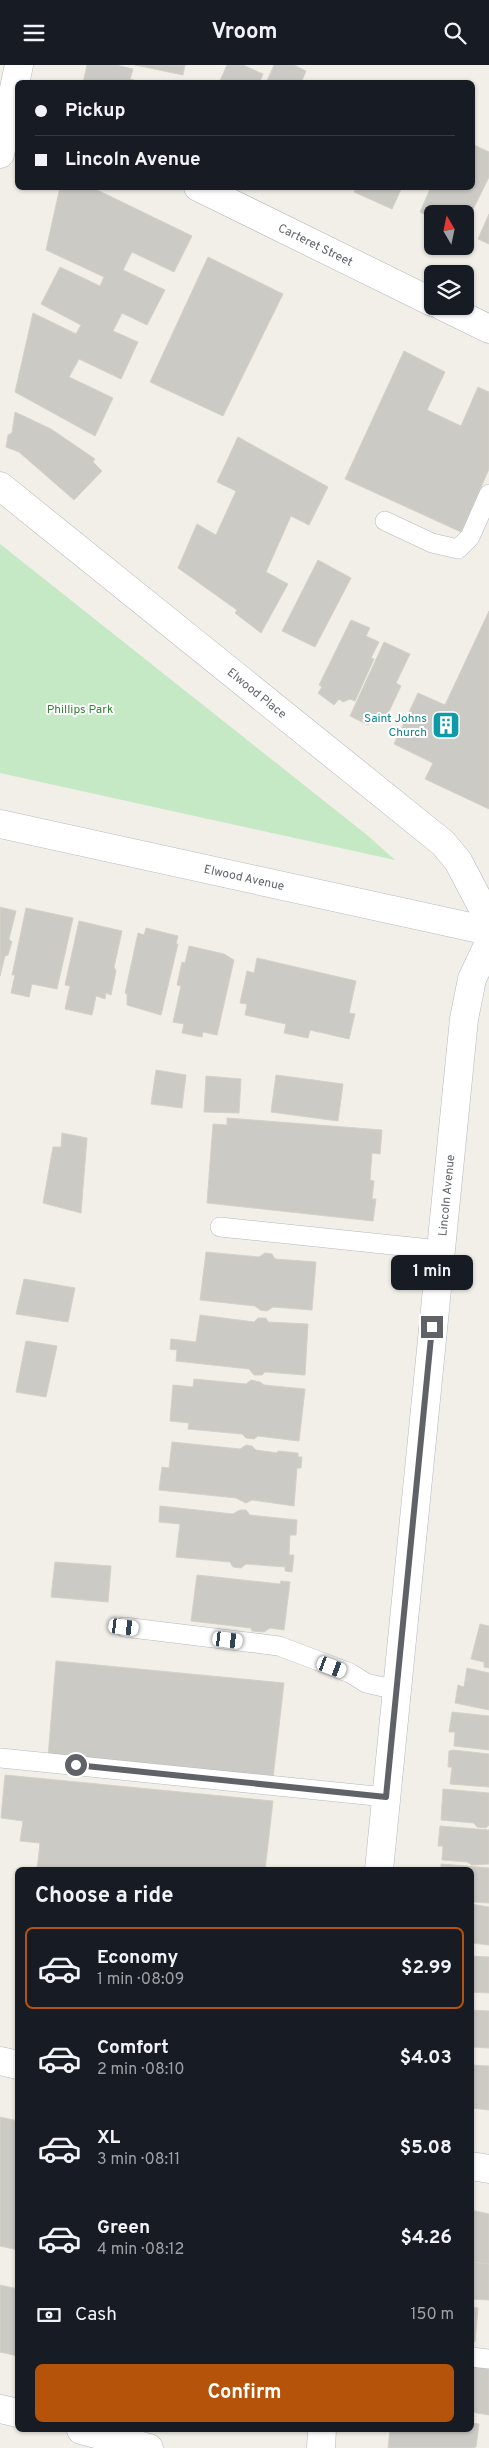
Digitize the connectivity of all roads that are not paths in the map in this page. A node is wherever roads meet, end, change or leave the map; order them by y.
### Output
1 (19, 65) edge
2 (10, 97) edge
3 (0, 154) edge
4 (204, 190) edge
5 (424, 298) edge
6 (460, 315) edge
7 (489, 329) edge
8 (0, 486) edge
9 (489, 494) edge
10 (385, 521) dead end
11 (0, 824) edge
12 (489, 920) edge
13 (489, 931) edge
14 (489, 943) edge
15 (220, 1227) dead end
16 (440, 1251) junction
17 (124, 1627) dead end
18 (396, 1690) junction
19 (0, 1758) edge
20 (386, 1797) junction
21 (378, 1867) edge
22 (0, 2061) edge
23 (15, 2064) edge
24 (474, 2166) edge
25 (489, 2169) edge
26 (474, 2357) edge
27 (489, 2359) edge
28 (0, 2409) edge
29 (15, 2412) edge
30 (89, 2432) edge
31 (322, 2432) edge
32 (149, 2448) edge
33 (320, 2448) edge

1 - 2 street
2 - 3 street
4 - 5 street, Carteret Street
6 - 7 street
8 - 12 street, Elwood Place
9 - 10 lane
11 - 13 street, Elwood Avenue
14 - 16 street, Lincoln Avenue
15 - 16 lane
16 - 18 street, Lincoln Avenue
17 - 18 lane
18 - 20 street, Lincoln Avenue
19 - 20 lane
20 - 21 street, Lincoln Avenue
22 - 23 street
24 - 25 street
26 - 27 lane
28 - 29 street
30 - 32 street
31 - 33 street

